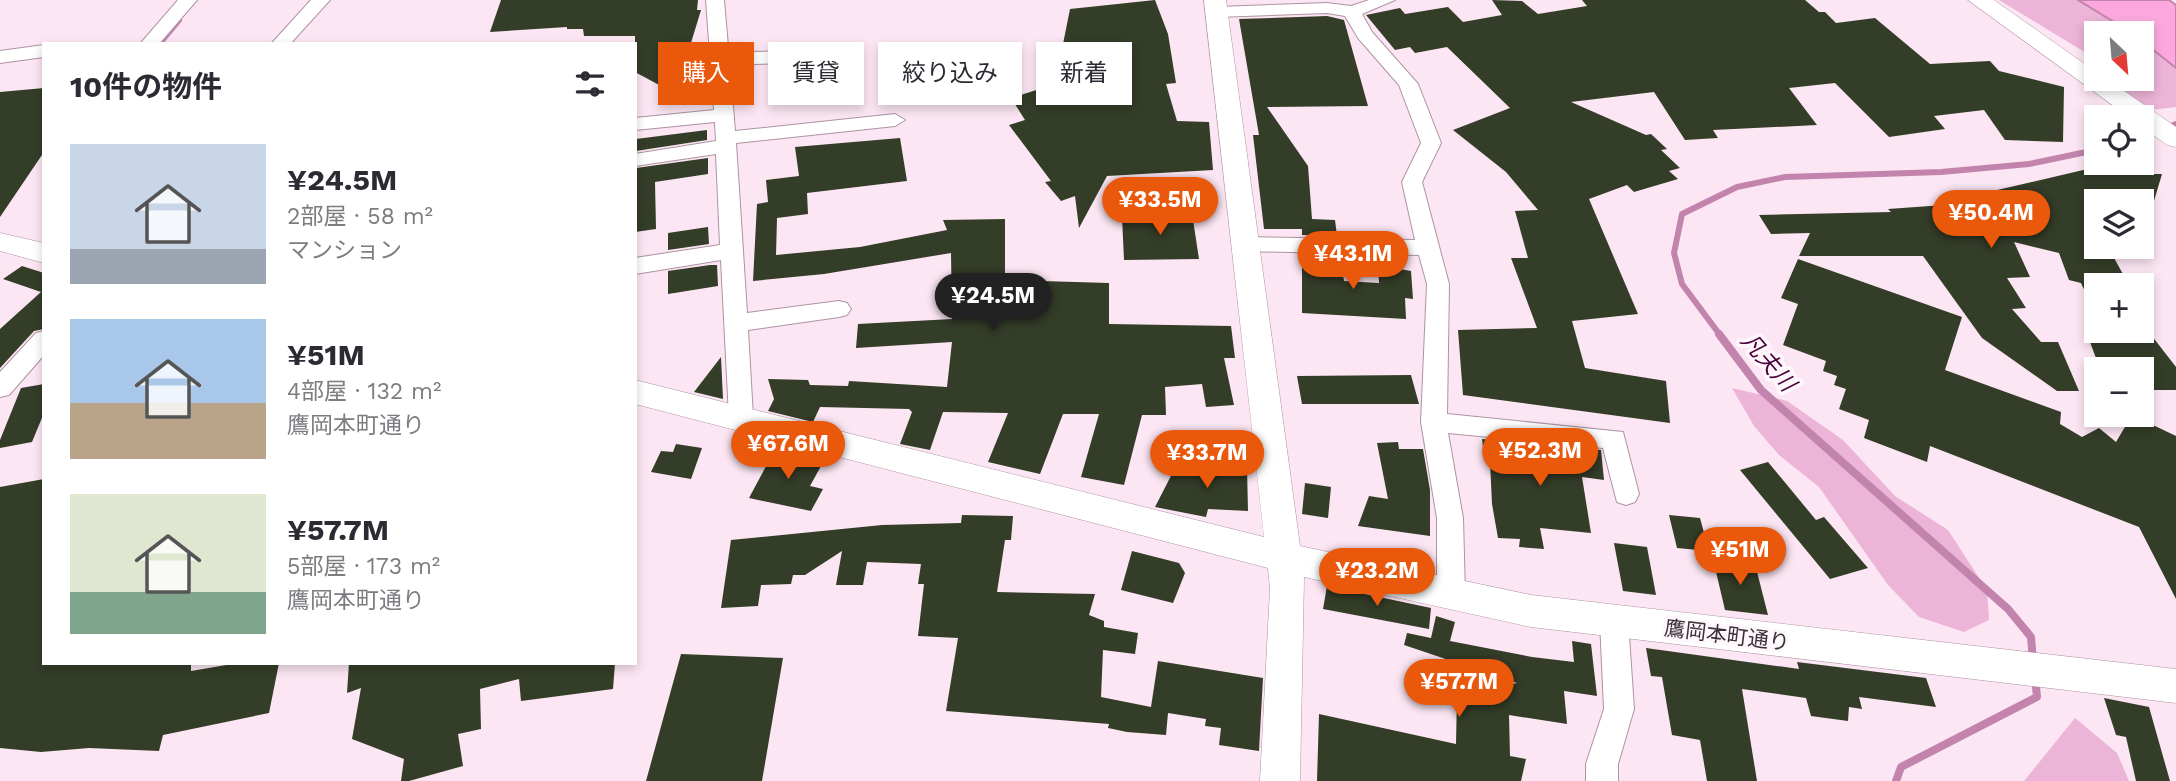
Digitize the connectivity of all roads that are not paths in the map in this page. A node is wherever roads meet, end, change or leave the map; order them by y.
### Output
1 (188, 0) edge
2 (321, 0) edge
3 (715, 0) edge
4 (1386, 0) edge
5 (1979, 0) edge
6 (1216, 6) edge
7 (1352, 12) junction
8 (151, 42) edge
9 (282, 42) edge
10 (719, 42) edge
11 (42, 51) edge
12 (0, 57) edge
13 (725, 105) edge
14 (726, 115) junction
15 (895, 120) dead end
16 (637, 124) edge
17 (2176, 139) edge
18 (726, 142) junction
19 (637, 160) edge
20 (0, 242) edge
21 (1244, 244) junction
22 (1428, 248) junction
23 (730, 251) junction
24 (42, 252) edge
25 (637, 266) edge
26 (839, 309) dead end
27 (735, 323) junction
28 (42, 341) edge
29 (0, 388) edge
30 (637, 392) edge
31 (741, 417) junction
32 (1434, 422) junction
33 (1626, 494) dead end
34 (1283, 557) junction
35 (1451, 594) junction
36 (1614, 621) junction
37 (2176, 686) edge
38 (1280, 781) edge
39 (1602, 781) edge

1 - 8 street
2 - 9 street
3 - 10 street
4 - 7 street
5 - 17 street
6 - 7 street
6 - 21 street
7 - 22 street
11 - 12 street
13 - 14 street
14 - 16 street
14 - 18 street
15 - 18 street
18 - 19 street
18 - 23 street
20 - 24 street
21 - 22 street
21 - 34 street
22 - 32 street
23 - 25 street
23 - 27 street
26 - 27 street
27 - 31 street
28 - 29 street
30 - 31 street, 鷹岡本町通り
31 - 34 street, 鷹岡本町通り
32 - 33 street
32 - 35 street
34 - 35 street, 鷹岡本町通り
34 - 38 street
35 - 36 street, 鷹岡本町通り
36 - 37 street, 鷹岡本町通り
36 - 39 street

